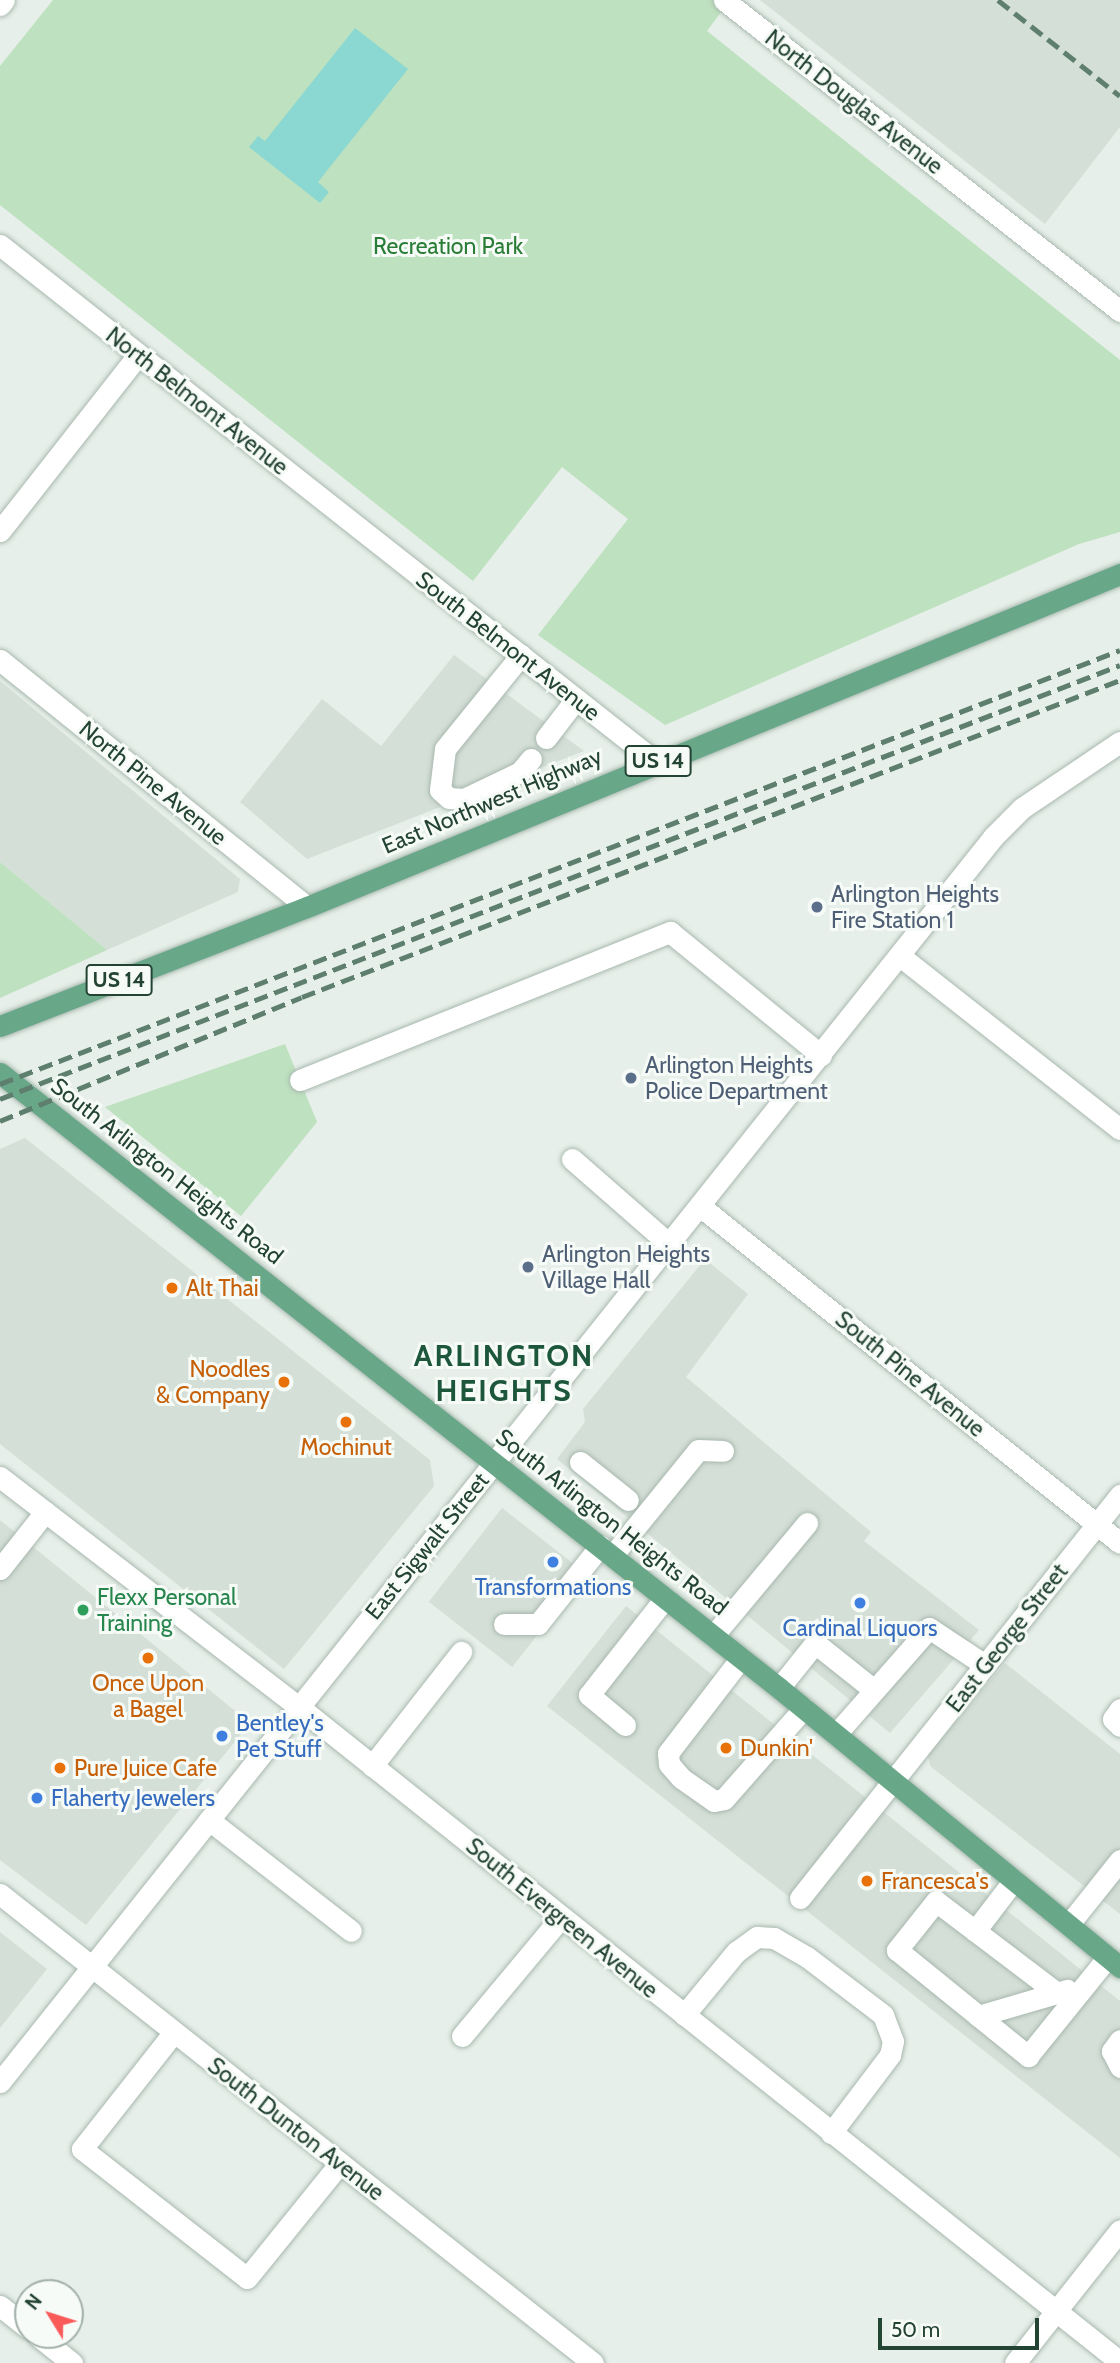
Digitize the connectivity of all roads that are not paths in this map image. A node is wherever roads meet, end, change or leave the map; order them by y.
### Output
1 (4, 0) edge
2 (724, 0) edge
3 (0, 5) edge
4 (0, 245) edge
5 (1120, 311) edge
6 (138, 355) junction
7 (0, 531) edge
8 (394, 556) joint
9 (1120, 574) edge
10 (521, 656) junction
11 (0, 660) edge
12 (576, 699) junction
13 (546, 738) dead end
14 (1120, 742) edge
15 (531, 759) dead end
16 (656, 762) junction
17 (307, 907) junction
18 (900, 956) junction
19 (0, 1026) edge
20 (821, 1055) junction
21 (0, 1073) edge
22 (299, 1080) dead end
23 (1120, 1129) edge
24 (572, 1159) dead end
25 (700, 1206) junction
26 (670, 1244) junction
27 (723, 1451) dead end
28 (580, 1462) dead end
29 (494, 1463) junction
30 (0, 1477) edge
31 (1120, 1495) edge
32 (628, 1500) dead end
33 (45, 1512) junction
34 (807, 1522) dead end
35 (1097, 1525) junction
36 (1120, 1543) edge
37 (606, 1551) junction
38 (0, 1569) edge
39 (665, 1598) junction
40 (504, 1624) dead end
41 (713, 1636) junction
42 (461, 1652) dead end
43 (741, 1658) junction
44 (985, 1665) junction
45 (779, 1688) junction
46 (874, 1690) junction
47 (299, 1707) junction
48 (804, 1708) junction
49 (1120, 1709) edge
50 (625, 1725) dead end
51 (1120, 1726) edge
52 (836, 1734) junction
53 (372, 1766) junction
54 (894, 1781) junction
55 (209, 1820) junction
56 (1120, 1860) edge
57 (1014, 1880) junction
58 (800, 1898) dead end
59 (4, 1904) edge
60 (561, 1917) junction
61 (1069, 1924) junction
62 (351, 1931) dead end
63 (975, 1931) junction
64 (1114, 1962) edge
65 (92, 1967) junction
66 (1083, 1986) junction
67 (1057, 1993) junction
68 (684, 2015) junction
69 (978, 2016) junction
70 (174, 2032) junction
71 (462, 2036) dead end
72 (1120, 2040) edge
73 (1120, 2067) edge
74 (0, 2082) edge
75 (831, 2133) junction
76 (340, 2163) junction
77 (1120, 2230) edge
78 (0, 2306) edge
79 (1055, 2312) junction
80 (14, 2317) edge
81 (54, 2349) edge
82 (1120, 2362) edge
83 (72, 2363) edge
84 (593, 2363) edge
85 (1015, 2363) edge

1 - 3 street
2 - 5 street, North Douglas Avenue
4 - 6 street, North Belmont Avenue
6 - 7 street
6 - 8 street, North Belmont Avenue
8 - 10 street, South Belmont Avenue
9 - 16 main road, East Northwest Highway / US 14
10 - 12 street, South Belmont Avenue
10 - 15 street
11 - 17 street, North Pine Avenue
12 - 13 street
12 - 16 street, South Belmont Avenue
14 - 18 street, East Sigwalt Street
16 - 17 main road, East Northwest Highway / US 14
17 - 19 main road, East Northwest Highway / US 14
18 - 20 street, East Sigwalt Street
18 - 23 street
20 - 22 street
20 - 25 street, East Sigwalt Street
21 - 29 main road, South Arlington Heights Road
24 - 26 street
25 - 26 street, East Sigwalt Street
25 - 35 street, South Pine Avenue
26 - 29 street, East Sigwalt Street
27 - 37 street
28 - 32 street
29 - 37 main road, South Arlington Heights Road
29 - 47 street, East Sigwalt Street
30 - 33 street, South Evergreen Avenue
31 - 35 street, East George Street
33 - 38 street
33 - 47 street, South Evergreen Avenue
34 - 41 street
35 - 36 street, South Pine Avenue
35 - 44 street, East George Street
37 - 39 main road, South Arlington Heights Road
37 - 40 street
39 - 41 main road, South Arlington Heights Road
39 - 50 street
41 - 43 main road, South Arlington Heights Road
42 - 53 street
43 - 45 main road, South Arlington Heights Road
43 - 48 street
44 - 46 street
44 - 54 street, East George Street
45 - 46 street
45 - 48 main road, South Arlington Heights Road
46 - 52 street
47 - 53 street, South Evergreen Avenue
47 - 55 street, East Sigwalt Street
48 - 52 main road, South Arlington Heights Road
49 - 51 street
52 - 54 main road, South Arlington Heights Road
53 - 60 street, South Evergreen Avenue
54 - 57 main road, South Arlington Heights Road
54 - 58 street, East George Street
55 - 62 street
55 - 65 street, East Sigwalt Street
56 - 61 street
57 - 61 main road, South Arlington Heights Road
57 - 63 street
59 - 65 street, South Dunton Avenue
60 - 68 street, South Evergreen Avenue
60 - 71 street
61 - 64 main road, South Arlington Heights Road
63 - 67 street
63 - 69 street
64 - 66 street
65 - 70 street, South Dunton Avenue
65 - 74 street, East Sigwalt Street
66 - 67 street
66 - 69 street
67 - 69 street
68 - 75 street, South Evergreen Avenue
68 - 75 street
70 - 76 street, South Dunton Avenue
70 - 76 street
72 - 73 street
75 - 79 street, South Evergreen Avenue
76 - 84 street, South Dunton Avenue
77 - 79 street
78 - 80 street
79 - 82 street, South Evergreen Avenue
79 - 85 street
81 - 83 street

